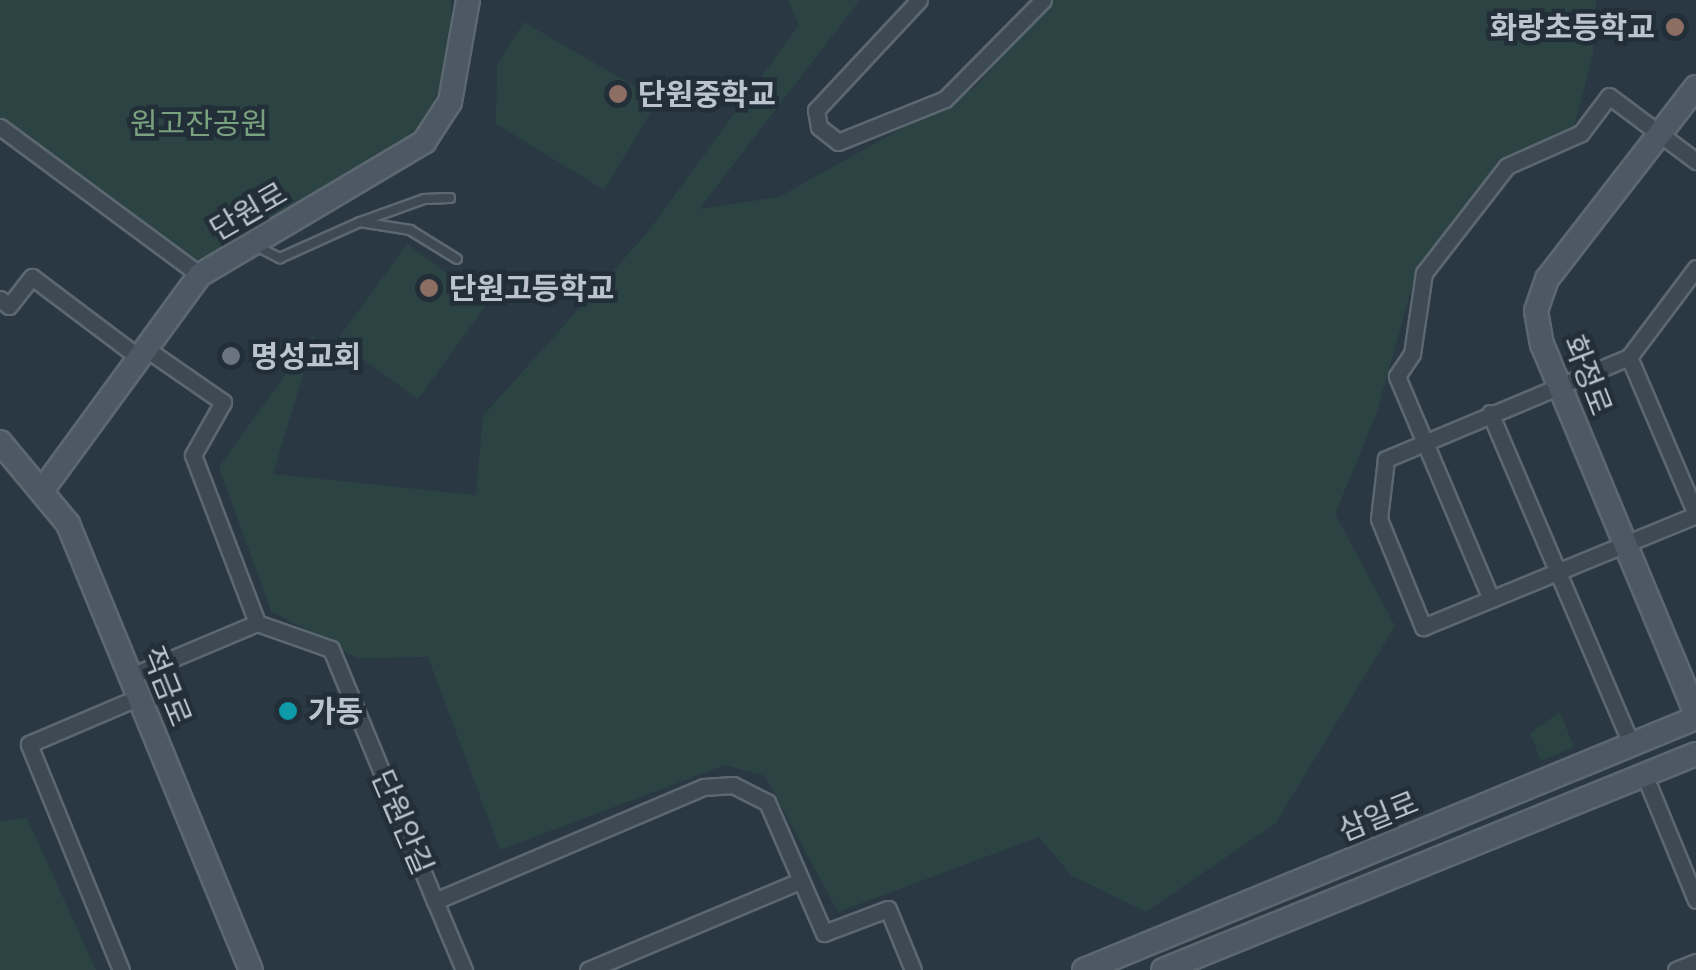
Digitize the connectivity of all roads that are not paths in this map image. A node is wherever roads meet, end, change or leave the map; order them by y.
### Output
1 (468, 0) edge
2 (919, 0) edge
3 (1043, 0) edge
4 (1696, 87) edge
5 (1, 129) edge
6 (1660, 134) junction
7 (1696, 162) edge
8 (450, 198) dead end
9 (360, 222) junction
10 (249, 242) junction
11 (457, 259) dead end
12 (1696, 268) edge
13 (200, 275) junction
14 (0, 299) edge
15 (141, 352) junction
16 (1628, 358) junction
17 (1558, 384) junction
18 (1490, 412) junction
19 (1423, 440) junction
20 (0, 442) edge
21 (44, 488) junction
22 (1696, 514) edge
23 (1624, 544) junction
24 (1557, 572) junction
25 (1491, 600) junction
26 (258, 623) junction
27 (135, 686) junction
28 (1696, 716) edge
29 (1630, 744) junction
30 (1696, 754) edge
31 (1644, 774) junction
32 (800, 881) junction
33 (1696, 900) edge
34 (436, 901) junction
35 (1696, 962) edge
36 (121, 970) edge
37 (251, 970) edge
38 (464, 970) edge
39 (588, 970) edge
40 (913, 970) edge
41 (1084, 970) edge
42 (1162, 970) edge
43 (1676, 970) edge

1 - 10 street, 단원로
2 - 3 street
4 - 6 street, 화정로
5 - 13 street
6 - 7 street
6 - 17 street, 화정로
6 - 19 street
8 - 9 lane
9 - 10 lane
9 - 11 lane
10 - 13 street, 단원로
12 - 16 street
13 - 15 street, 단원로
14 - 15 street
15 - 21 street, 단원로
15 - 26 street
16 - 17 street
16 - 22 street
17 - 18 street
17 - 23 street, 화정로
18 - 19 street
18 - 24 street
19 - 25 street
19 - 25 street
20 - 21 street, 적금로
21 - 27 street, 적금로
22 - 23 street
23 - 24 street
23 - 28 street, 화정로
24 - 25 street
24 - 29 street
26 - 27 street
26 - 34 street, 단원안길
27 - 36 street
27 - 37 street, 적금로
28 - 29 street, 삼일로
29 - 41 street, 삼일로
30 - 31 street, 삼일로
31 - 33 street
31 - 42 street, 삼일로
32 - 34 street, 단원안길
32 - 39 street
32 - 40 street, 단원안길
34 - 38 street
35 - 43 street

